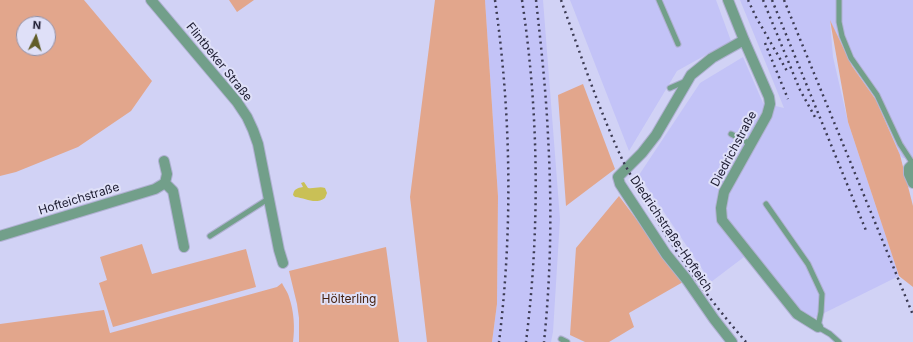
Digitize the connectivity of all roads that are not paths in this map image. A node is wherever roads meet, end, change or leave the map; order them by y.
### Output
1 (151, 0) edge
2 (659, 0) edge
3 (728, 0) edge
4 (839, 0) edge
5 (744, 40) junction
6 (678, 44) dead end
7 (689, 79) junction
8 (670, 88) dead end
9 (731, 134) dead end
10 (751, 144) junction
11 (164, 162) dead end
12 (913, 164) edge
13 (165, 183) junction
14 (913, 183) edge
15 (268, 199) junction
16 (766, 204) dead end
17 (0, 236) edge
18 (210, 236) dead end
19 (184, 247) dead end
20 (284, 263) dead end
21 (818, 328) junction
22 (561, 339) dead end
23 (567, 342) edge
24 (732, 342) edge
25 (839, 342) edge

1 - 15 street, Flintbeker Straße
2 - 6 lane
3 - 5 street, Diedrichstraße
4 - 12 lane
5 - 7 street, Diedrichstraße-Hofteich
5 - 10 street, Diedrichstraße
7 - 8 lane
7 - 24 street, Diedrichstraße-Hofteich
9 - 10 lane
10 - 21 street, Diedrichstraße
11 - 13 street
12 - 14 street
13 - 17 street, Hofteichstraße
13 - 19 street
15 - 18 lane
15 - 20 street, Flintbeker Straße
16 - 21 lane
21 - 25 lane
22 - 23 lane

